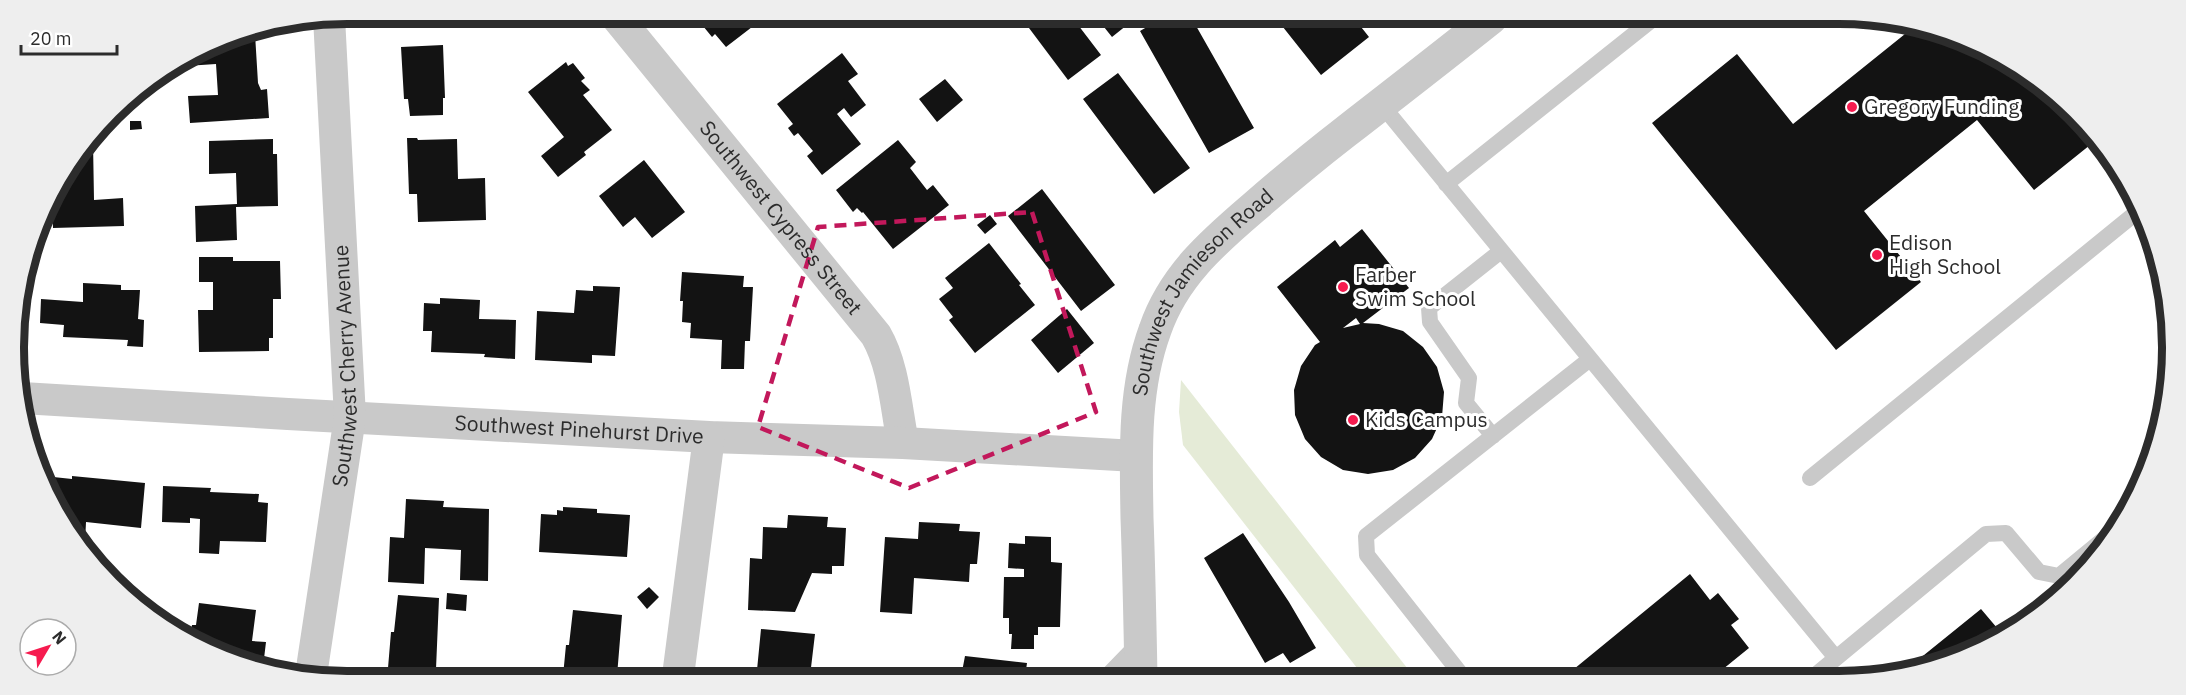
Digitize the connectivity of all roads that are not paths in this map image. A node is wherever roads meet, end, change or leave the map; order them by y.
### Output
1 (622, 24) edge
2 (1483, 24) edge
3 (1647, 24) edge
4 (329, 25) edge
5 (1381, 104) junction
6 (1446, 184) junction
7 (2133, 215) edge
8 (1501, 250) junction
9 (1590, 359) junction
10 (28, 398) edge
11 (350, 417) junction
12 (1493, 436) junction
13 (709, 437) junction
14 (903, 443) junction
15 (1136, 456) junction
16 (1810, 478) dead end
17 (2090, 550) edge
18 (1140, 641) junction
19 (1836, 658) junction
20 (312, 669) edge
21 (679, 671) edge
22 (1112, 671) edge
23 (1141, 671) edge
24 (1458, 671) edge
25 (1820, 671) edge

1 - 14 street, Southwest Cypress Street
2 - 5 street, Southwest Jamieson Road
3 - 6 lane
4 - 11 street, Southwest Cherry Avenue
5 - 6 lane
5 - 15 street, Southwest Jamieson Road
6 - 8 lane
7 - 16 lane
8 - 9 lane
8 - 12 lane
9 - 12 lane
9 - 19 lane
10 - 11 street, Southwest Pinehurst Drive
11 - 13 street, Southwest Pinehurst Drive
11 - 20 street, Southwest Cherry Avenue
12 - 24 lane
13 - 14 street, Southwest Pinehurst Drive
13 - 21 street
14 - 15 street, Southwest Pinehurst Drive
15 - 18 street, Southwest Jamieson Road
17 - 19 lane
18 - 22 lane
18 - 23 street, Southwest Jamieson Road
19 - 25 lane

